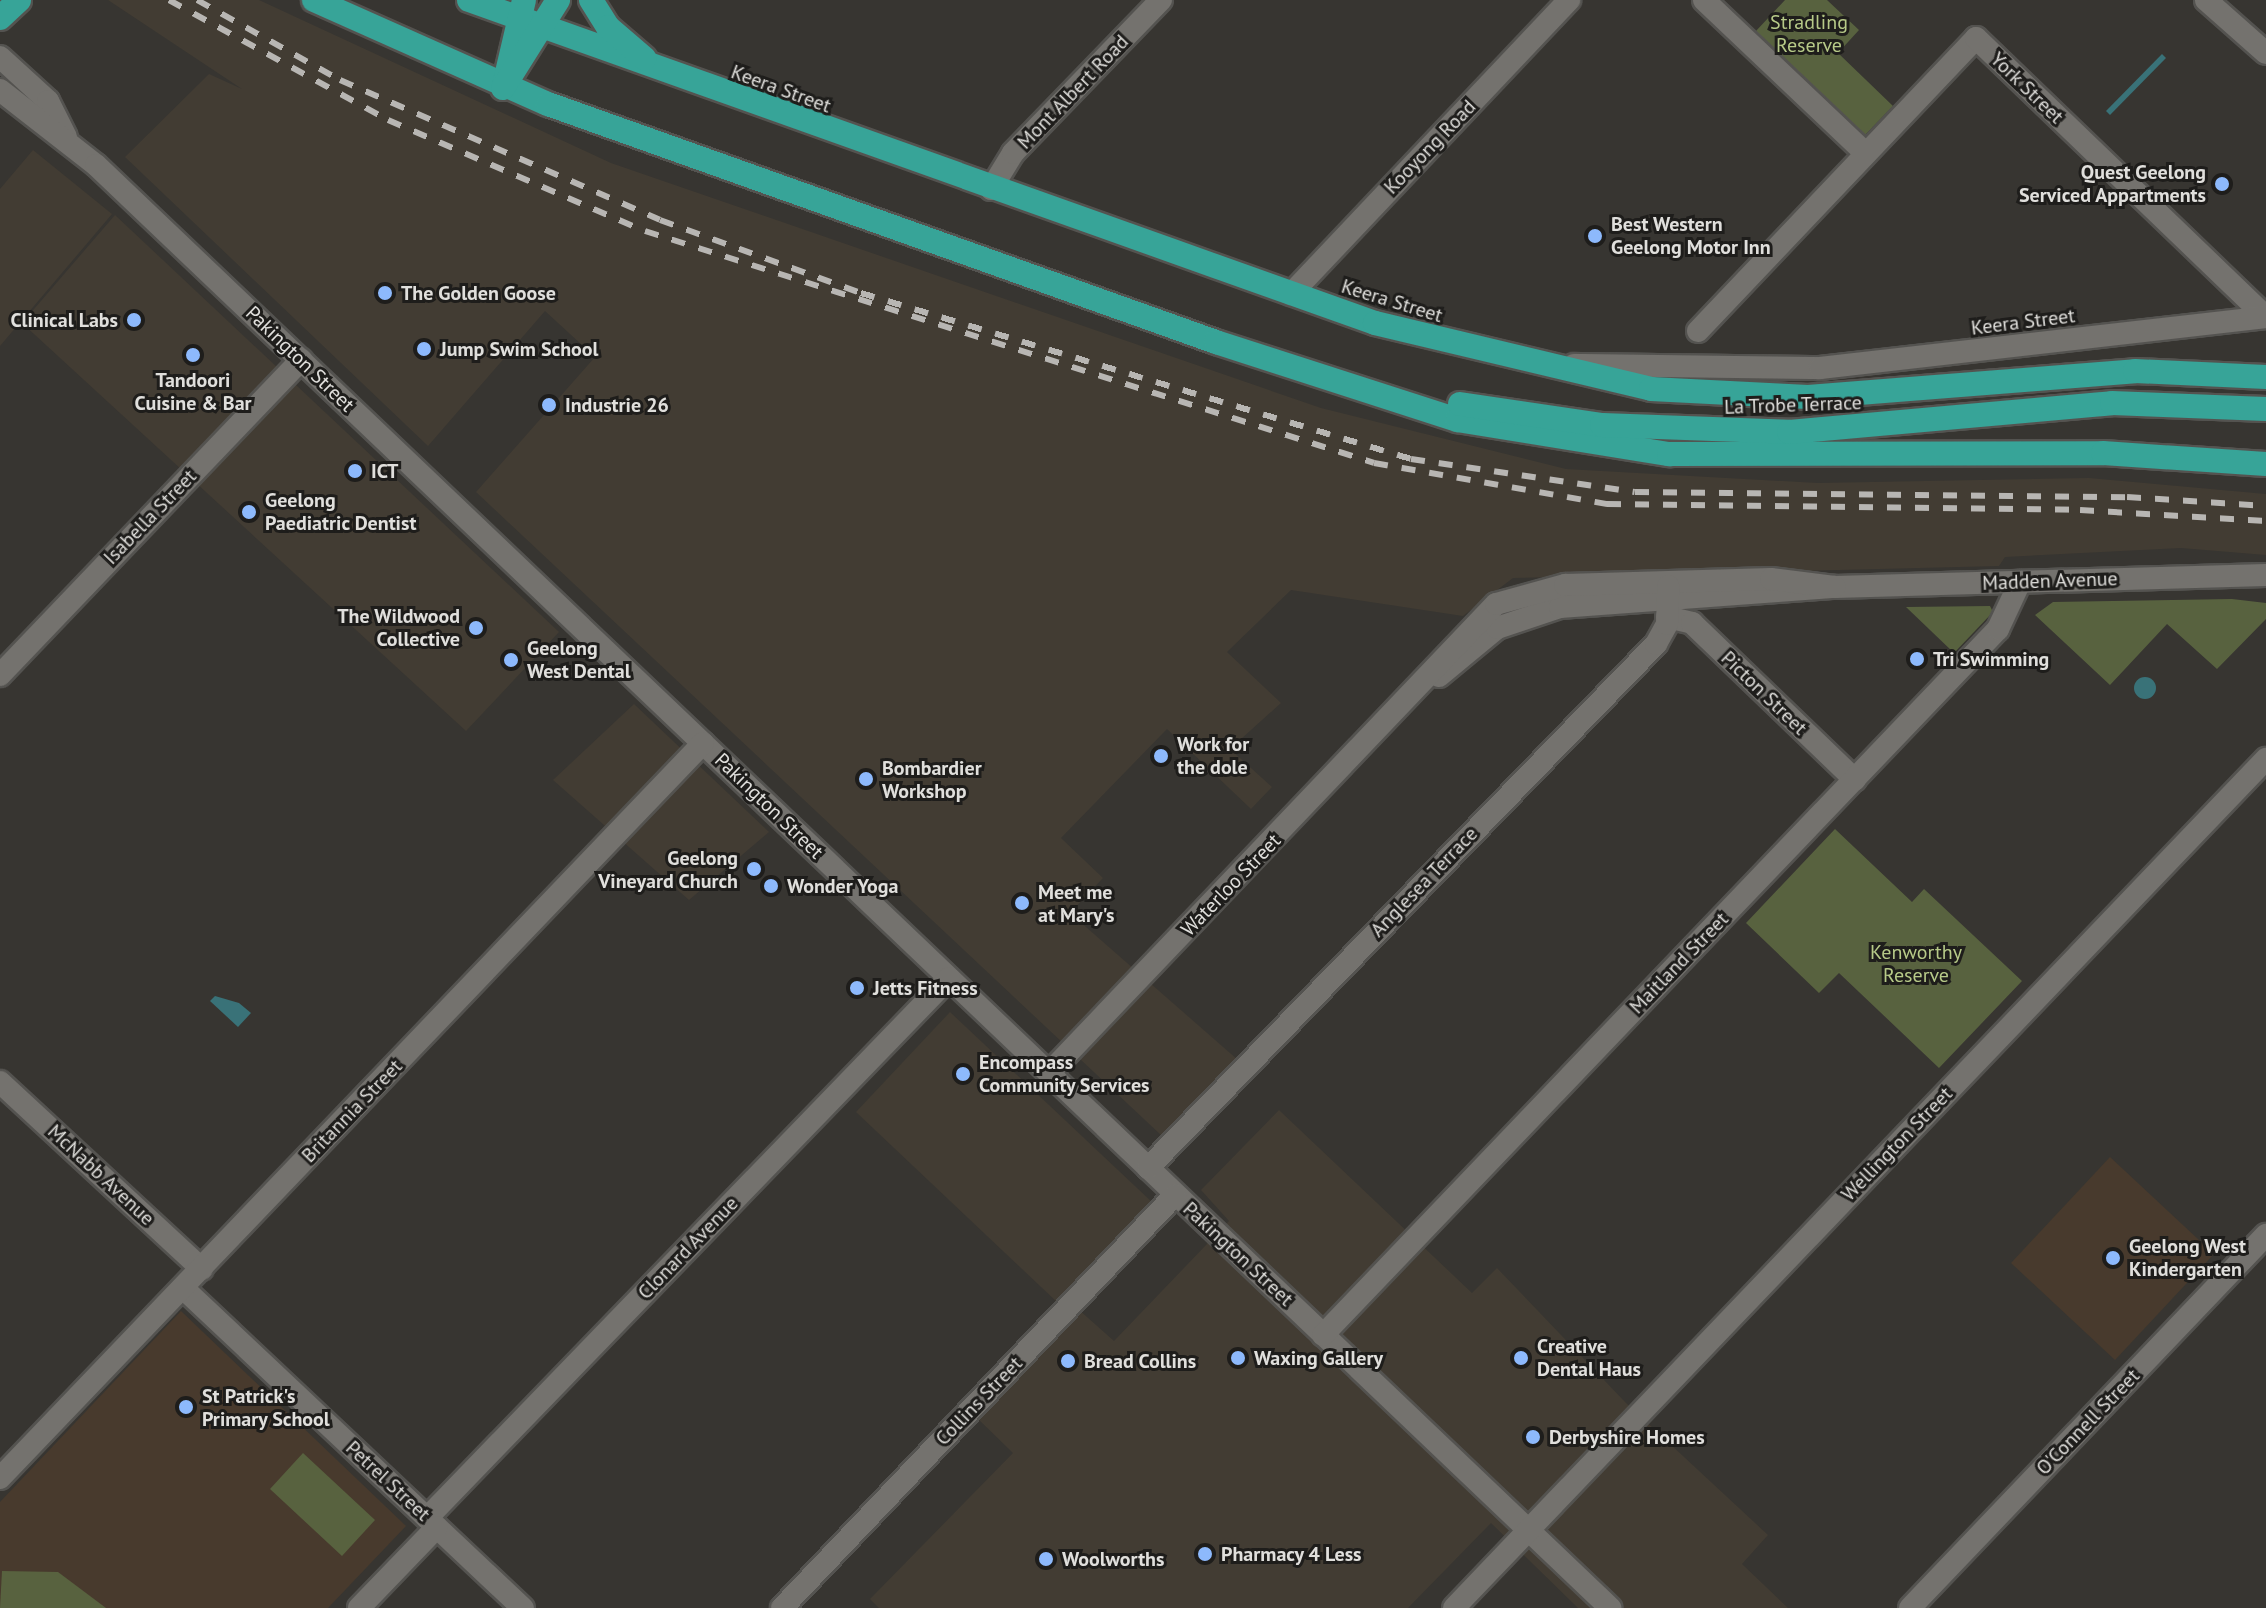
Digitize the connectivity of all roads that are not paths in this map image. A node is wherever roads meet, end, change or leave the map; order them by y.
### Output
1 (19, 0) edge
2 (314, 0) edge
3 (469, 0) edge
4 (558, 0) edge
5 (591, 0) edge
6 (1161, 0) edge
7 (1569, 0) edge
8 (1704, 0) edge
9 (2206, 0) edge
10 (520, 9) edge
11 (0, 18) edge
12 (545, 30) junction
13 (2266, 53) edge
14 (0, 57) edge
15 (674, 76) junction
16 (503, 88) junction
17 (0, 90) edge
18 (0, 109) edge
19 (67, 138) junction
20 (1865, 153) junction
21 (991, 189) junction
22 (1291, 294) junction
23 (2266, 317) edge
24 (1698, 331) dead end
25 (301, 360) junction
26 (1550, 366) junction
27 (2266, 377) edge
28 (1324, 378) junction
29 (2266, 409) edge
30 (2266, 464) edge
31 (2266, 575) edge
32 (2020, 582) junction
33 (1668, 599) junction
34 (1502, 613) joint
35 (0, 675) edge
36 (703, 743) junction
37 (2266, 759) edge
38 (1855, 780) junction
39 (949, 978) junction
40 (1049, 1073) junction
41 (0, 1082) edge
42 (1148, 1168) junction
43 (1175, 1195) junction
44 (2266, 1235) edge
45 (202, 1269) junction
46 (183, 1288) junction
47 (1323, 1335) junction
48 (0, 1478) edge
49 (432, 1522) junction
50 (1528, 1530) junction
51 (359, 1608) edge
52 (523, 1608) edge
53 (782, 1608) edge
54 (1454, 1608) edge
55 (1610, 1608) edge
56 (1910, 1608) edge

1 - 11 highway
2 - 16 highway
3 - 10 highway, Keera Street
4 - 12 highway
5 - 15 highway
6 - 21 street, Mont Albert Road
7 - 22 street, Kooyong Road
8 - 20 street
9 - 13 street
10 - 12 highway, Keera Street
10 - 16 highway
12 - 15 highway, Keera Street
12 - 16 highway
14 - 19 street, Pakington Street
15 - 21 highway, Keera Street
16 - 28 highway
17 - 19 street, Pakington Street
18 - 19 street
19 - 25 street, Pakington Street
20 - 23 street, York Street
20 - 24 street, York Street
21 - 22 highway, Keera Street
22 - 26 highway, Keera Street
23 - 26 street, Keera Street
25 - 35 street, Isabella Street
25 - 36 street, Pakington Street
26 - 27 highway, La Trobe Terrace
28 - 29 highway, La Trobe Terrace
28 - 30 highway
31 - 32 street, Madden Avenue
32 - 33 street, Madden Avenue
32 - 38 street, Maitland Street
33 - 34 street, Madden Avenue
33 - 38 street, Picton Street
33 - 42 street, Anglesea Terrace
34 - 40 street, Waterloo Street
36 - 39 street, Pakington Street
36 - 45 street, Britannia Street
37 - 50 street, Wellington Street
38 - 47 street, Maitland Street
39 - 40 street, Pakington Street
39 - 49 street, Clonard Avenue
40 - 42 street, Pakington Street
41 - 45 street, McNabb Avenue
42 - 43 street, Pakington Street
43 - 47 street, Pakington Street
43 - 53 street, Collins Street
44 - 56 street, O'Connell Street
45 - 46 street, Britannia Street
46 - 48 street, Britannia Street
46 - 49 street, Petrel Street
47 - 50 street, Pakington Street
49 - 51 street, Clonard Avenue
49 - 52 street, Petrel Street
50 - 54 street, Wellington Street
50 - 55 street, Pakington Street

